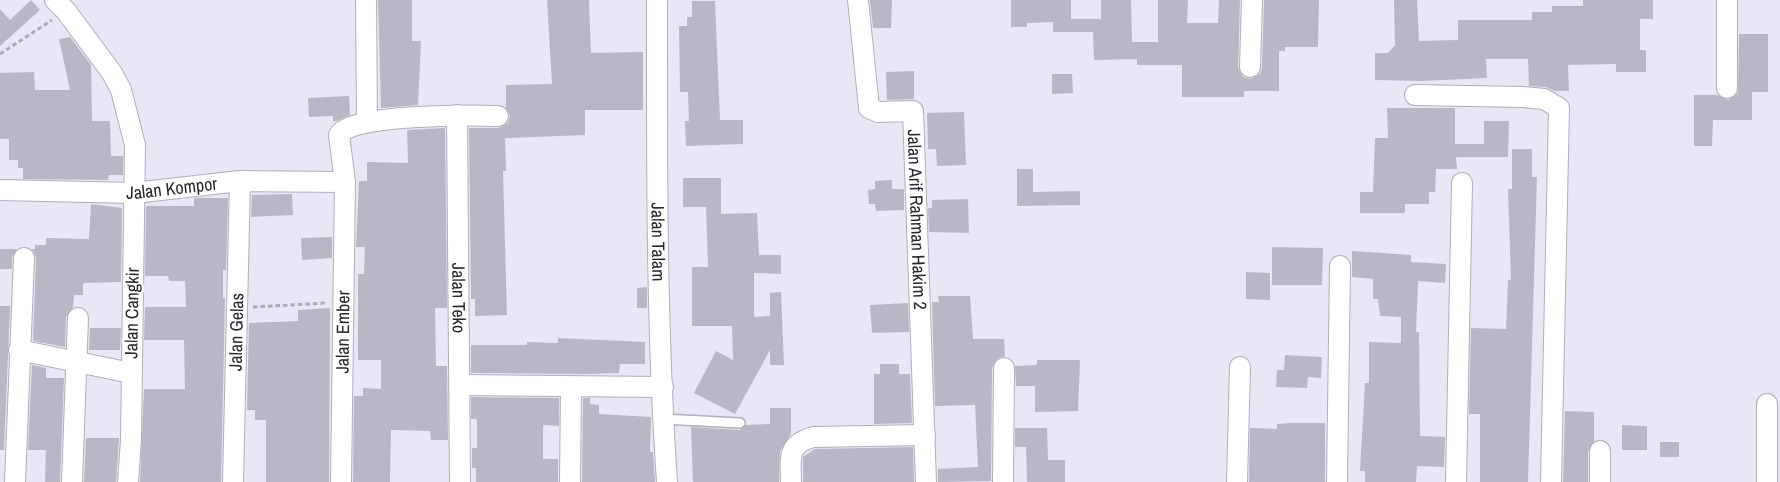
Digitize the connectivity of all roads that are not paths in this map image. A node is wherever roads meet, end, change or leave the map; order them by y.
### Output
1 (366, 0) edge
2 (657, 0) edge
3 (858, 0) edge
4 (1252, 0) edge
5 (1727, 0) edge
6 (60, 6) edge
7 (1250, 67) dead end
8 (1726, 88) dead end
9 (1415, 95) dead end
10 (458, 115) junction
11 (498, 116) dead end
12 (367, 122) junction
13 (240, 181) junction
14 (345, 182) junction
15 (1462, 183) dead end
16 (2, 185) edge
17 (134, 193) junction
18 (24, 258) dead end
19 (1340, 266) dead end
20 (78, 318) dead end
21 (19, 350) junction
22 (75, 361) junction
23 (1240, 367) dead end
24 (1004, 368) dead end
25 (131, 373) junction
26 (459, 385) junction
27 (572, 387) junction
28 (663, 387) junction
29 (1767, 404) dead end
30 (663, 419) junction
31 (740, 423) dead end
32 (925, 435) junction
33 (1600, 452) dead end
34 (15, 482) edge
35 (72, 482) edge
36 (128, 482) edge
37 (233, 482) edge
38 (341, 482) edge
39 (460, 482) edge
40 (570, 482) edge
41 (667, 482) edge
42 (791, 482) edge
43 (926, 482) edge
44 (1003, 482) edge
45 (1237, 482) edge
46 (1337, 482) edge
47 (1456, 482) edge
48 (1551, 482) edge
49 (1600, 482) edge
50 (1767, 482) edge

1 - 12 street
2 - 28 street, Jalan Talam
3 - 32 street, Jalan Arif Rahman Hakim 2
4 - 7 street
5 - 8 street
6 - 17 street, Jalan Cangkir
9 - 48 street
10 - 11 street, Jalan Ember
10 - 12 street, Jalan Ember
10 - 26 street, Jalan Teko
12 - 14 street, Jalan Ember
13 - 14 street, Jalan Kompor
13 - 17 street, Jalan Kompor
13 - 37 street, Jalan Gelas
14 - 38 street, Jalan Ember
15 - 47 street
16 - 17 street, Jalan Kompor
17 - 25 street, Jalan Cangkir
18 - 21 street
19 - 46 street
20 - 22 street
21 - 22 street
21 - 34 street
22 - 25 street
22 - 35 street
23 - 45 street
24 - 44 street
25 - 36 street, Jalan Cangkir
26 - 27 street
26 - 39 street, Jalan Teko
27 - 28 street
27 - 40 street
28 - 30 street, Jalan Talam
29 - 50 street
30 - 31 lane
30 - 41 street, Jalan Talam
32 - 42 street
32 - 43 street, Jalan Arif Rahman Hakim 2
33 - 49 street

